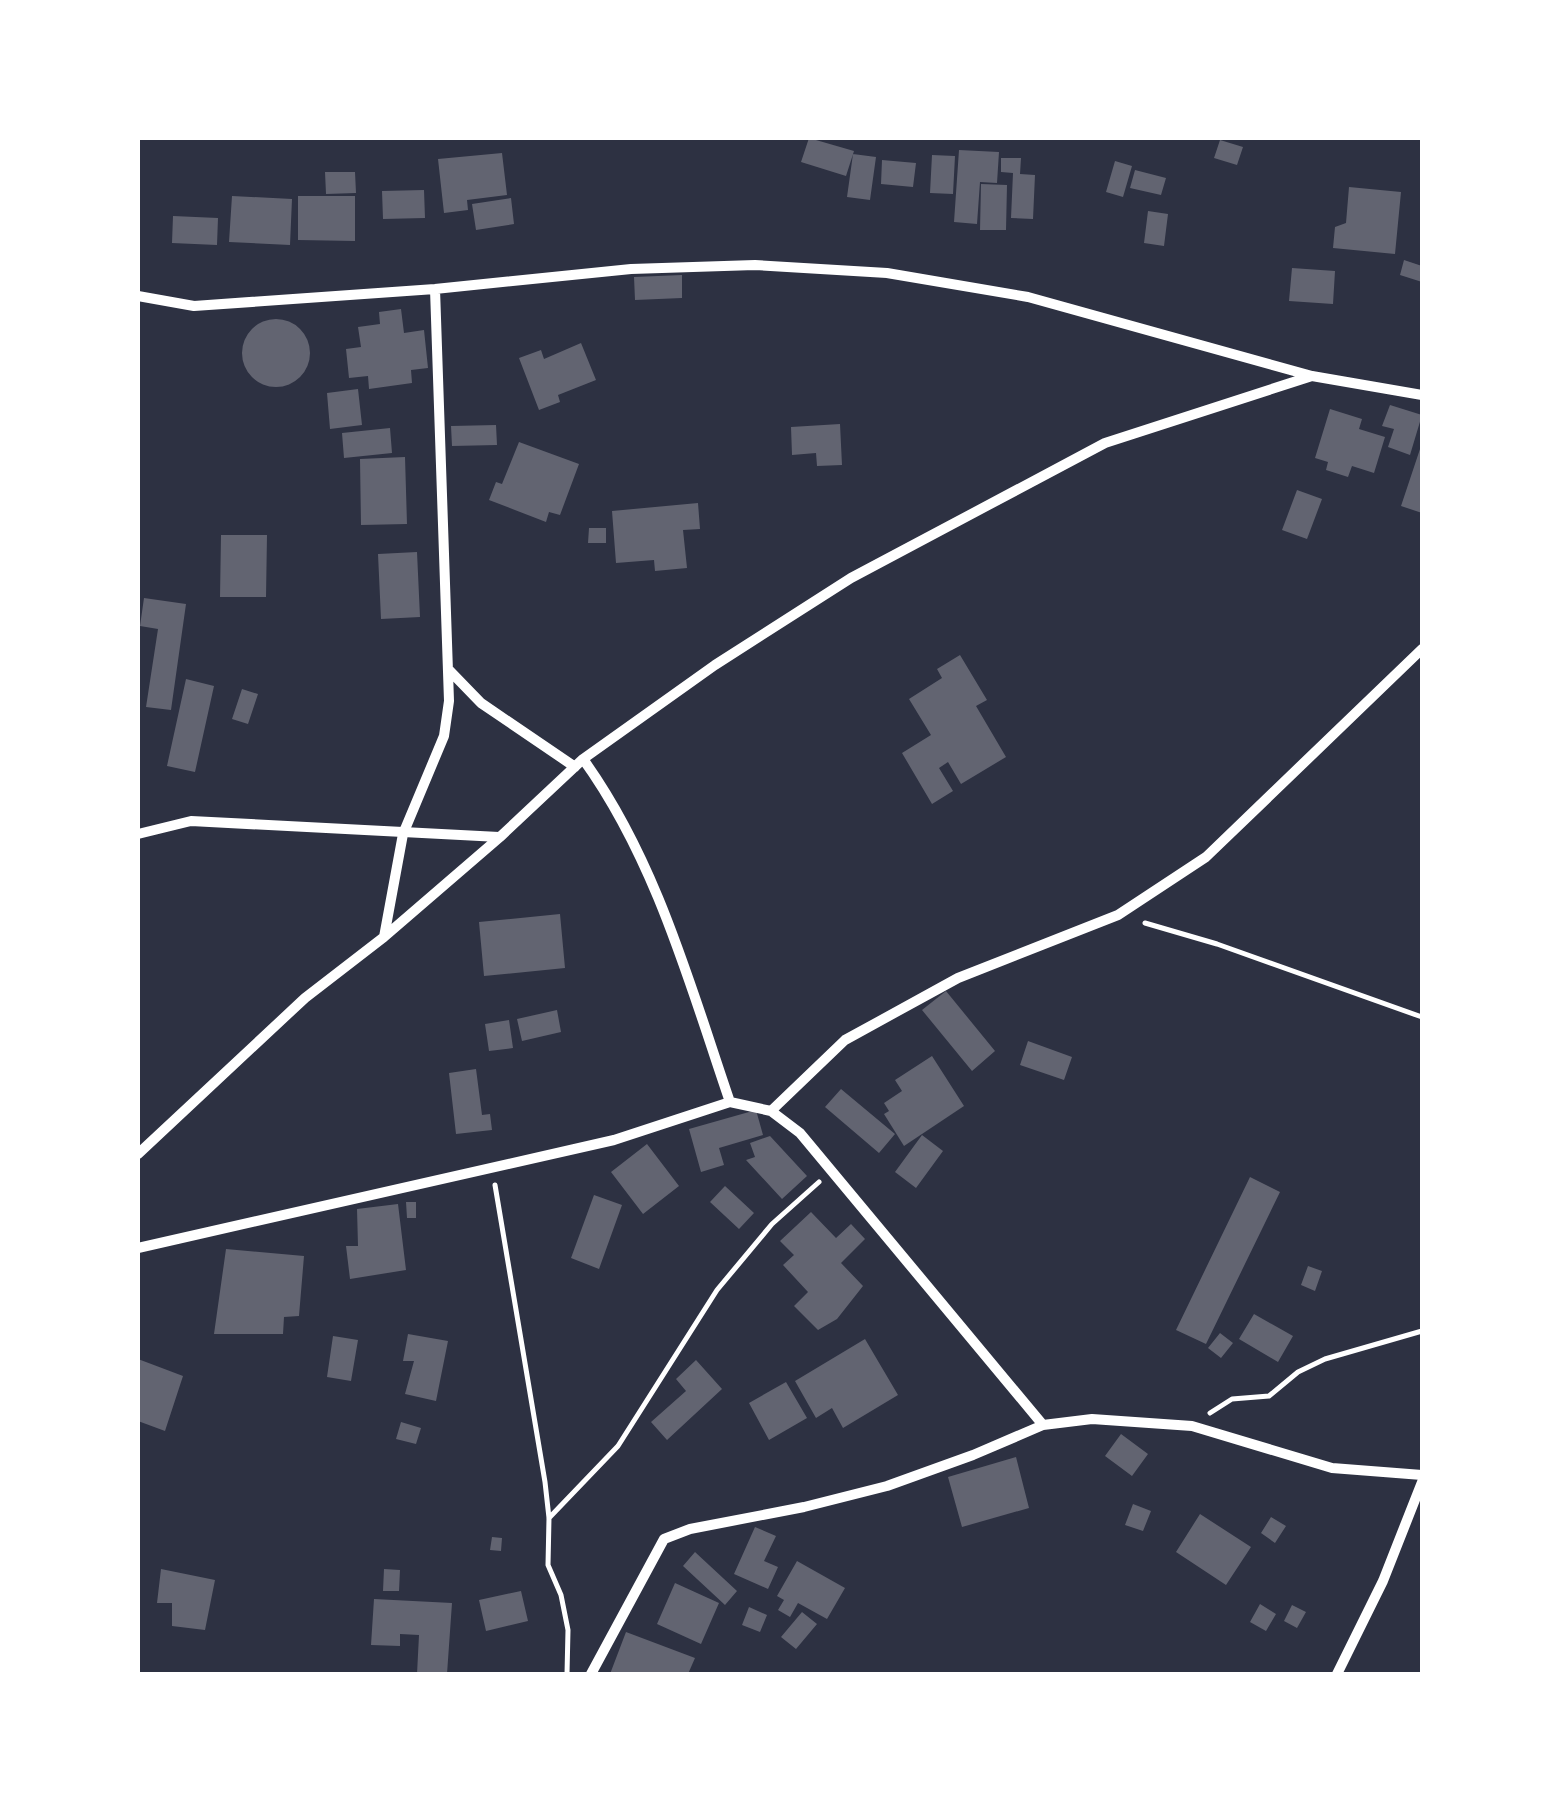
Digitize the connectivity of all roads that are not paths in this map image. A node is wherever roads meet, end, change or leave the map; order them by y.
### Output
1 (436, 290) junction
2 (138, 296) edge
3 (1312, 376) junction
4 (1422, 395) edge
5 (1422, 650) edge
6 (448, 670) junction
7 (579, 763) junction
8 (138, 834) edge
9 (403, 834) junction
10 (500, 837) junction
11 (384, 937) junction
12 (730, 1102) junction
13 (772, 1110) junction
14 (138, 1154) edge
15 (138, 1248) edge
16 (1043, 1425) junction
17 (1422, 1478) edge
18 (590, 1674) edge
19 (1336, 1674) edge

1 - 2 street
1 - 3 street
1 - 6 street
3 - 4 street
3 - 7 street
5 - 13 street
6 - 7 street
6 - 9 street
7 - 10 street
7 - 12 street
8 - 9 street
9 - 10 street
9 - 11 street
10 - 11 street
11 - 14 street
12 - 13 street
12 - 15 street
13 - 16 street
16 - 17 street
16 - 18 street
17 - 19 street

